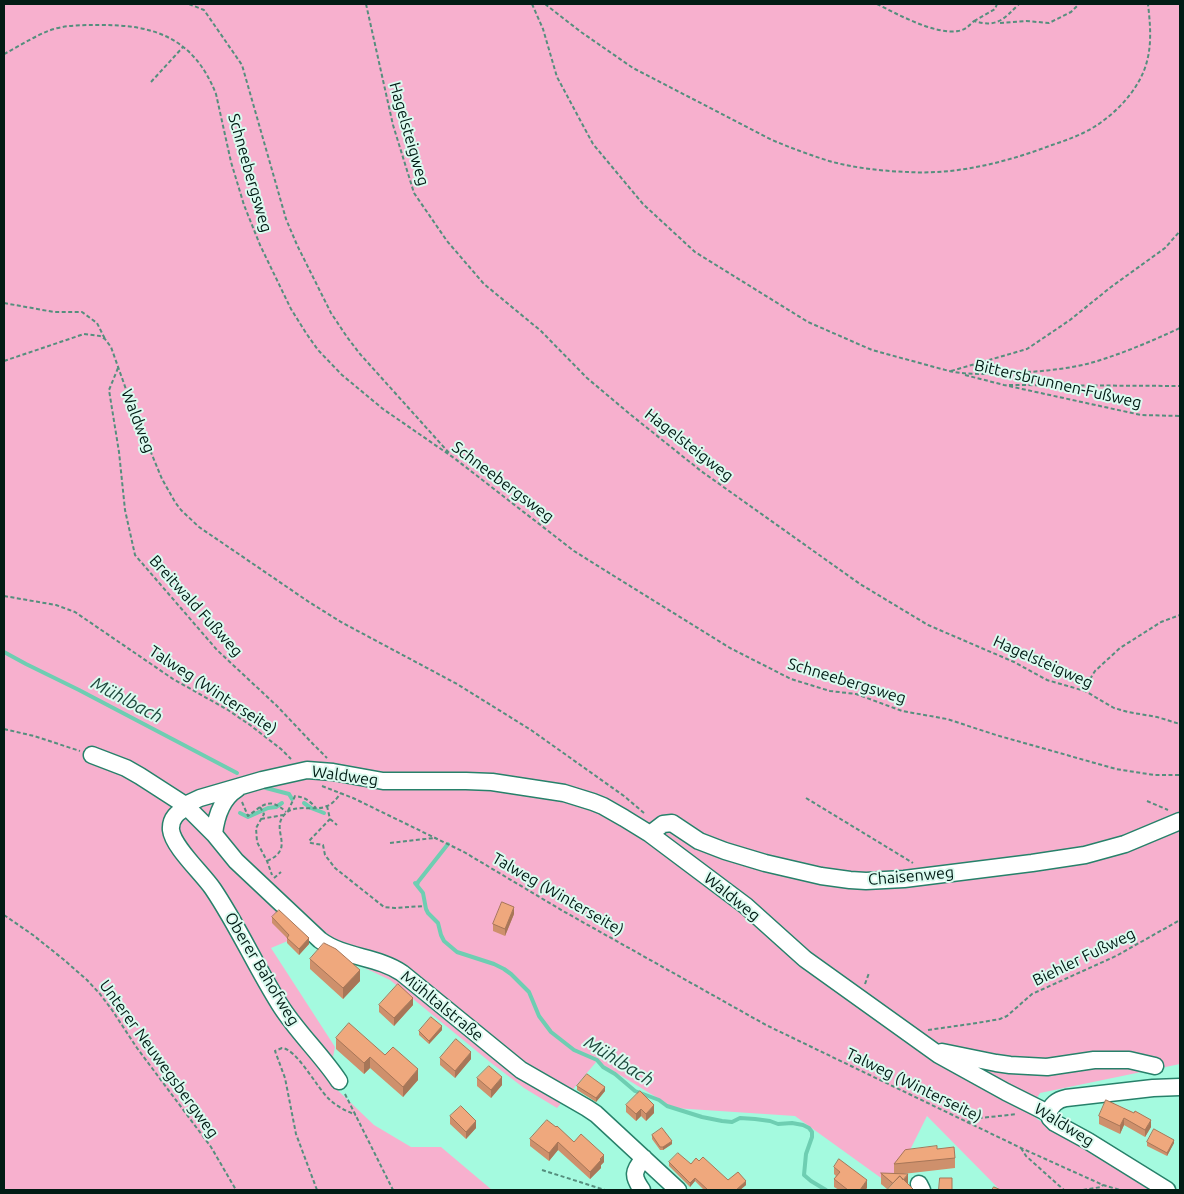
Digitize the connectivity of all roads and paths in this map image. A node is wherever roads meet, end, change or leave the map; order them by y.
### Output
1 (189, 4) edge
2 (366, 4) edge
3 (532, 4) edge
4 (545, 4) edge
5 (877, 4) edge
6 (997, 4) edge
7 (1019, 4) edge
8 (1079, 4) edge
9 (1148, 4) edge
10 (974, 22) junction
11 (997, 23) junction
12 (184, 47) junction
13 (4, 54) edge
14 (151, 82) dead end
15 (1180, 231) edge
16 (4, 303) edge
17 (1180, 328) edge
18 (105, 339) junction
19 (4, 361) edge
20 (118, 367) junction
21 (949, 371) junction
22 (960, 374) junction
23 (1004, 385) junction
24 (1180, 386) edge
25 (1180, 416) edge
26 (454, 458) junction
27 (4, 596) edge
28 (1180, 614) edge
29 (1085, 691) junction
30 (1180, 724) edge
31 (4, 729) edge
32 (313, 744) dead end
33 (92, 755) joint
34 (299, 771) junction
35 (1180, 775) edge
36 (318, 784) dead end
37 (240, 788) junction
38 (342, 793) junction
39 (806, 798) dead end
40 (1147, 802) dead end
41 (186, 806) junction
42 (244, 806) dead end
43 (327, 806) junction
44 (260, 807) junction
45 (316, 808) junction
46 (287, 812) junction
47 (283, 815) junction
48 (1176, 816) edge
49 (330, 819) junction
50 (260, 820) junction
51 (336, 825) dead end
52 (652, 833) junction
53 (214, 834) junction
54 (434, 838) junction
55 (390, 843) dead end
56 (281, 872) dead end
57 (932, 875) junction
58 (274, 879) dead end
59 (424, 906) dead end
60 (4, 915) edge
61 (1180, 920) edge
62 (920, 1031) dead end
63 (939, 1055) junction
64 (1155, 1066) dead end
65 (339, 1081) joint
66 (1180, 1086) edge
67 (1042, 1110) junction
68 (356, 1115) junction
69 (967, 1123) junction
70 (1021, 1148) junction
71 (644, 1158) junction
72 (542, 1170) dead end
73 (1104, 1185) junction
74 (236, 1190) edge
75 (317, 1190) edge
76 (393, 1190) edge
77 (605, 1190) edge
78 (642, 1190) edge
79 (678, 1190) edge
80 (1064, 1190) edge
81 (1083, 1190) edge
82 (1120, 1190) edge
83 (1167, 1190) edge

1 - 26 path
2 - 29 path, Hagelsteigweg
3 - 21 path
4 - 9 path
5 - 10 path
6 - 10 path
7 - 11 path
8 - 11 path
10 - 11 path
12 - 13 path, Schneebergsweg
12 - 14 path
12 - 26 path, Schneebergsweg
15 - 21 path, Bittersbrunnen-Fußweg
16 - 18 path
17 - 22 path
18 - 19 path
18 - 20 path, Waldweg
20 - 32 path, Breitwald Fußweg
20 - 52 path, Waldweg
21 - 22 path
22 - 23 path, Bittersbrunnen-Fußweg
23 - 24 path
23 - 25 path, Bittersbrunnen-Fußweg
26 - 35 path, Schneebergsweg
27 - 34 path, Talweg (Winterseite)
28 - 29 path
29 - 30 path, Hagelsteigweg
31 - 33 path
33 - 41 street
34 - 37 street, Waldweg
34 - 52 street, Waldweg
36 - 38 path, Talweg (Winterseite)
37 - 41 street, Waldweg
37 - 53 street, Waldweg
38 - 43 path
38 - 54 path, Talweg (Winterseite)
39 - 57 path
40 - 48 path
41 - 53 street, Mühltalstraße
41 - 65 street, Oberer Bahofweg
42 - 44 path
43 - 45 path
43 - 49 path
44 - 46 path
44 - 50 path
45 - 46 path
45 - 46 path
46 - 47 path
47 - 50 path
47 - 50 path
48 - 57 street, Chaisenweg
49 - 51 path
49 - 59 path
52 - 57 street, Chaisenweg
52 - 63 street, Waldweg
53 - 71 street, Mühltalstraße
54 - 55 path
54 - 69 path, Talweg (Winterseite)
56 - 58 path
60 - 74 path, Unterer Neuwegsbergweg
61 - 62 path, Biehler Fußweg
63 - 64 street
63 - 67 street, Waldweg
65 - 68 path
66 - 67 street
67 - 69 path
67 - 83 street, Waldweg
68 - 75 path
68 - 76 path
69 - 70 path, Talweg (Winterseite)
70 - 73 path, Talweg (Winterseite)
70 - 80 path
71 - 78 street
71 - 79 street, Mühltalstraße
72 - 77 path
73 - 81 path
73 - 82 path, Talweg (Winterseite)

